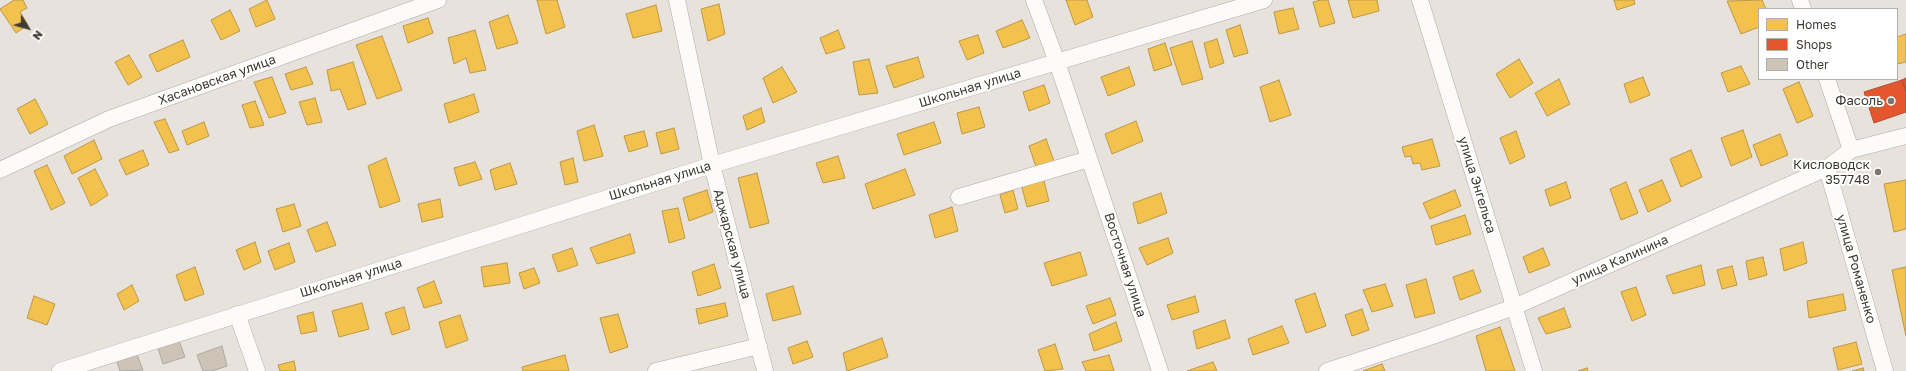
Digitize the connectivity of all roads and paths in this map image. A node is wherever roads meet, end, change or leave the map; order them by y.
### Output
1 (438, 0) edge
2 (677, 0) edge
3 (1034, 0) edge
4 (1264, 0) edge
5 (1420, 0) edge
6 (1057, 62) junction
7 (1827, 80) edge
8 (1906, 136) edge
9 (1851, 150) junction
10 (1089, 159) junction
11 (712, 165) junction
12 (1827, 168) junction
13 (0, 170) edge
14 (959, 197) dead end
15 (1514, 307) junction
16 (237, 314) junction
17 (759, 346) junction
18 (60, 371) edge
19 (257, 371) edge
20 (656, 371) edge
21 (765, 371) edge
22 (1160, 371) edge
23 (1327, 371) edge
24 (1534, 371) edge
25 (1885, 371) edge

1 - 13 street, Хасановская улица
2 - 11 street, Аджарская улица
3 - 6 street, Восточная улица
4 - 6 street, Школьная улица
5 - 15 street, улица Энгельса
6 - 10 street, Восточная улица
6 - 11 street, Школьная улица
7 - 9 street
8 - 9 street, улица Калинина
9 - 12 street, улица Калинина
10 - 14 street
10 - 22 street, Восточная улица
11 - 16 street, Школьная улица
11 - 17 street, Аджарская улица
12 - 15 street, улица Калинина
12 - 25 street, улица Романенко
15 - 23 street, улица Калинина
15 - 24 street, улица Энгельса
16 - 18 street, Школьная улица
16 - 19 street
17 - 20 street
17 - 21 street, Аджарская улица

